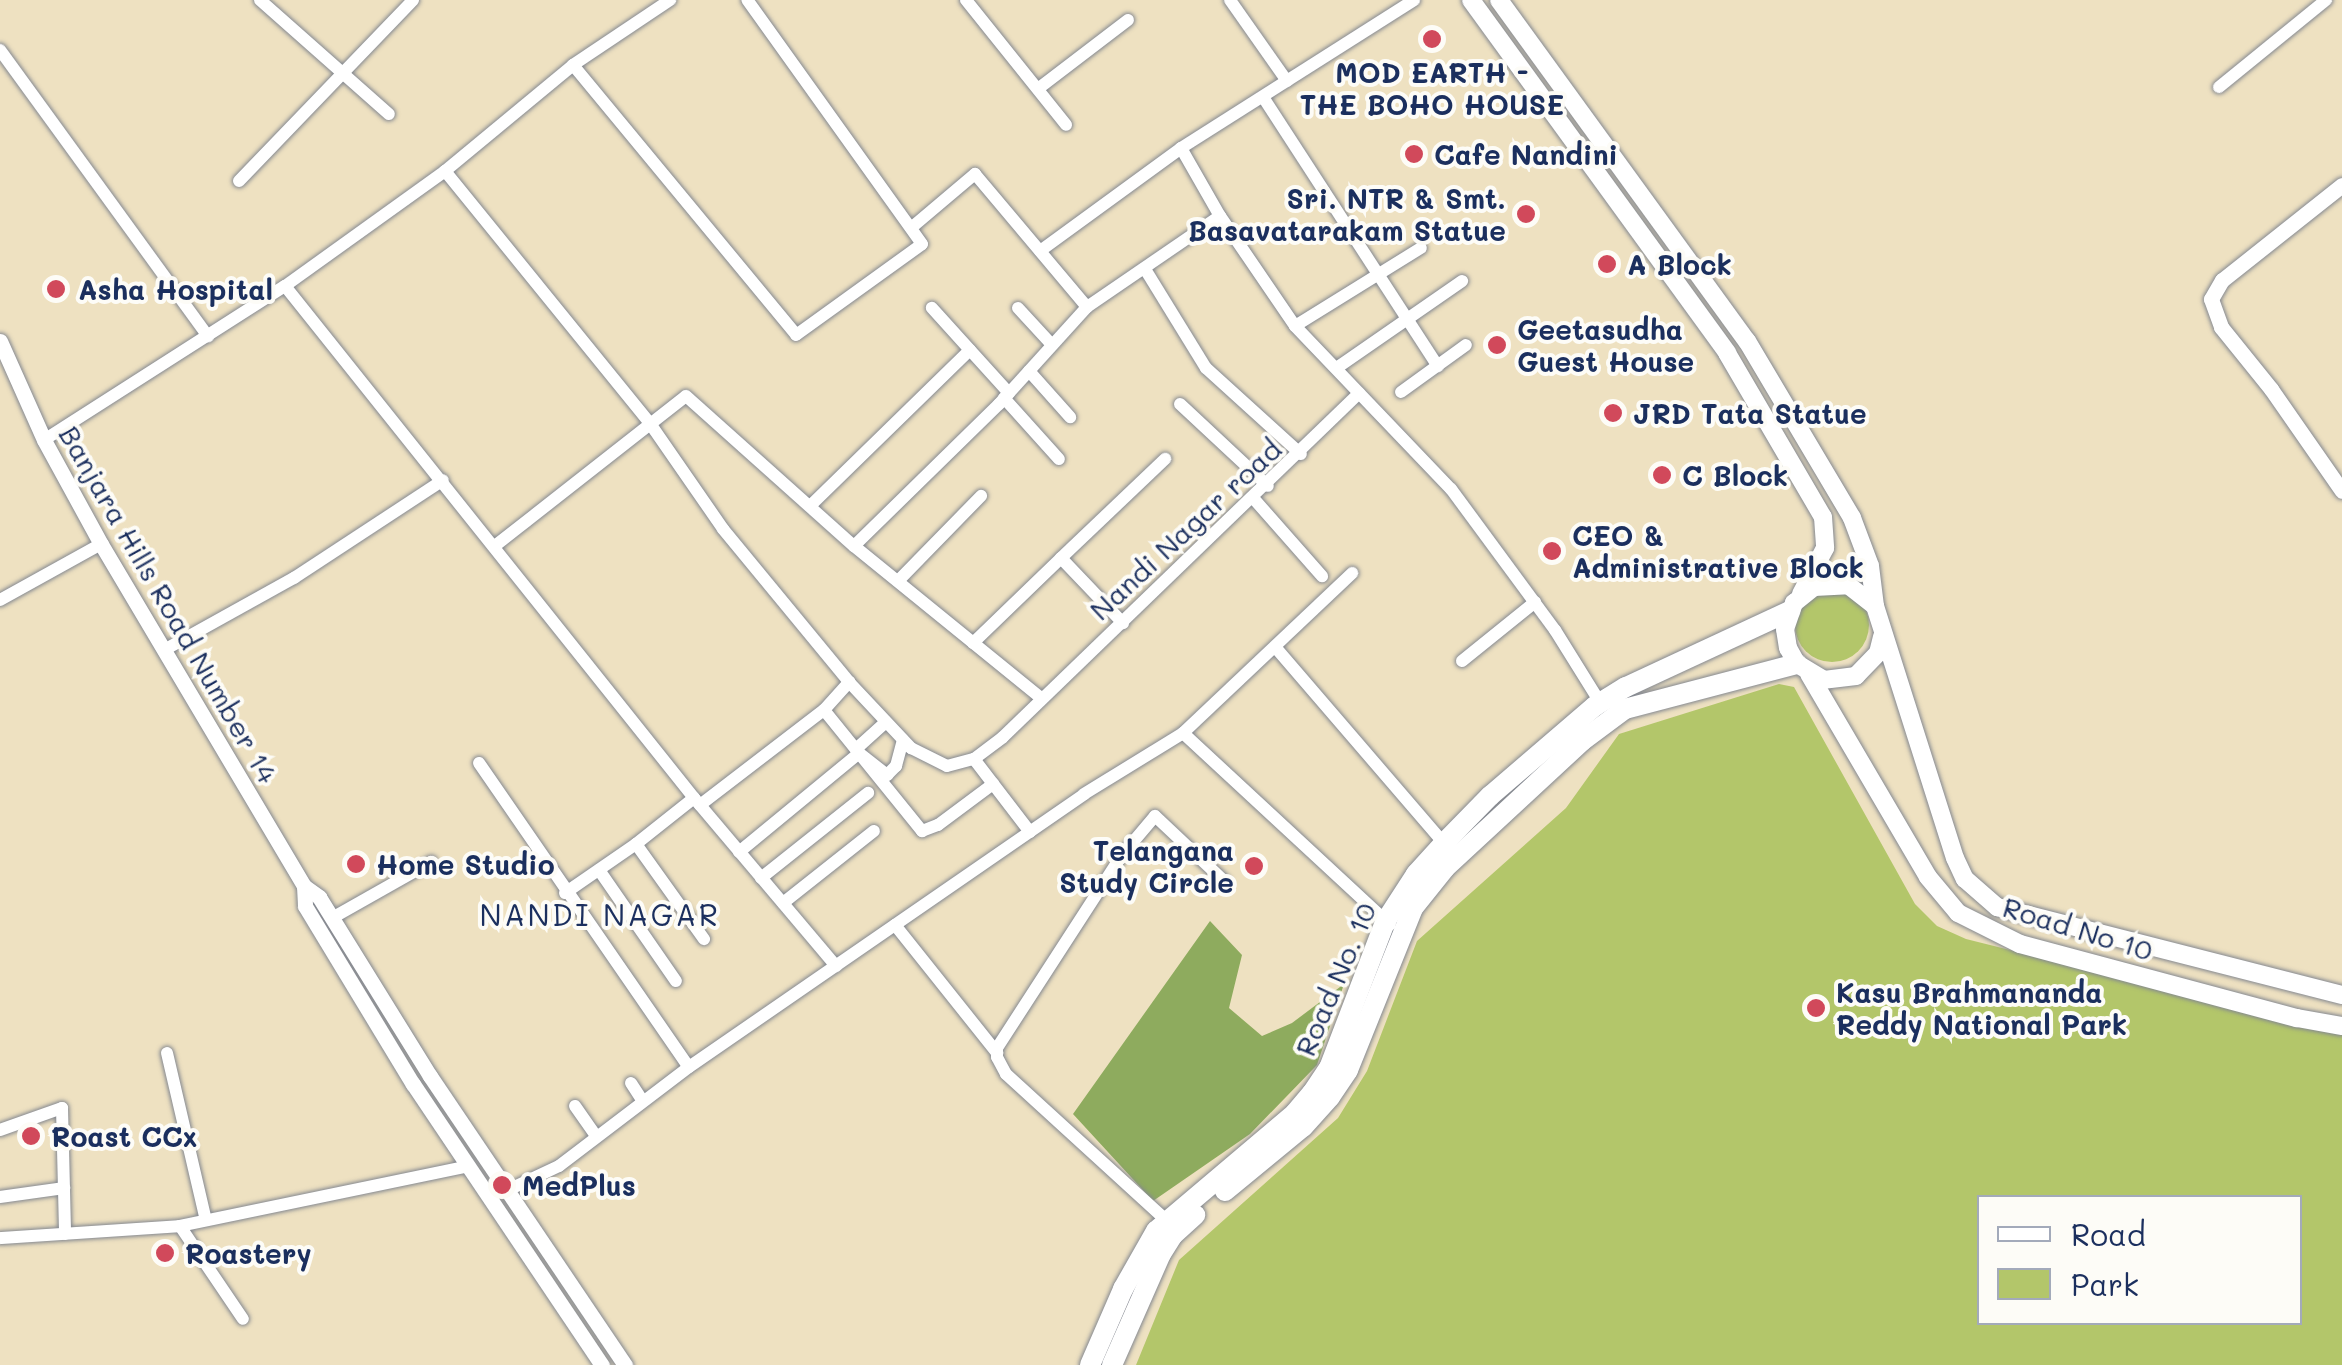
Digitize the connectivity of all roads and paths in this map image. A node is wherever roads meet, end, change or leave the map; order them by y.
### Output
1 (260, 0) edge
2 (413, 0) edge
3 (670, 0) edge
4 (747, 0) edge
5 (1230, 0) edge
6 (1414, 0) edge
7 (1471, 0) edge
8 (1499, 0) edge
9 (2326, 0) edge
10 (970, 2) edge
11 (1128, 20) dead end
12 (0, 50) edge
13 (573, 64) junction
14 (340, 73) junction
15 (1287, 80) junction
16 (2219, 87) dead end
17 (1039, 88) junction
18 (1263, 96) junction
19 (389, 114) dead end
20 (1066, 125) dead end
21 (1182, 148) junction
22 (446, 171) junction
23 (239, 181) dead end
24 (2342, 185) edge
25 (1220, 216) junction
26 (911, 228) junction
27 (1421, 248) dead end
28 (1040, 251) junction
29 (1145, 269) junction
30 (1377, 276) junction
31 (1462, 282) dead end
32 (285, 286) junction
33 (1086, 307) junction
34 (932, 308) dead end
35 (1018, 308) dead end
36 (1405, 318) junction
37 (1295, 326) junction
38 (208, 336) junction
39 (0, 341) edge
40 (1052, 345) junction
41 (1466, 345) dead end
42 (970, 350) junction
43 (1438, 366) junction
44 (1338, 367) junction
45 (1029, 371) junction
46 (1401, 392) dead end
47 (1359, 393) junction
48 (1006, 396) junction
49 (1180, 404) dead end
50 (1070, 418) dead end
51 (649, 422) junction
52 (44, 440) junction
53 (1301, 454) junction
54 (1059, 459) dead end
55 (1165, 459) dead end
56 (443, 480) junction
57 (1268, 486) junction
58 (2342, 491) edge
59 (981, 496) dead end
60 (1254, 499) junction
61 (810, 506) junction
62 (101, 544) junction
63 (496, 545) junction
64 (854, 546) junction
65 (1061, 558) junction
66 (1352, 574) dead end
67 (1322, 576) dead end
68 (898, 581) junction
69 (0, 600) edge
70 (1535, 602) junction
71 (1795, 604) junction
72 (1875, 606) junction
73 (1123, 623) junction
74 (1882, 637) junction
75 (973, 643) junction
76 (1276, 648) junction
77 (164, 650) junction
78 (1462, 661) dead end
79 (1803, 669) junction
80 (849, 682) junction
81 (1042, 699) junction
82 (1602, 704) junction
83 (824, 710) junction
84 (884, 724) junction
85 (1183, 732) junction
86 (903, 740) junction
87 (857, 752) junction
88 (974, 759) junction
89 (479, 763) dead end
90 (993, 784) junction
91 (868, 793) dead end
92 (697, 801) junction
93 (874, 830) dead end
94 (1030, 832) junction
95 (1444, 843) junction
96 (636, 844) junction
97 (739, 852) junction
98 (430, 862) dead end
99 (599, 870) junction
100 (761, 878) junction
101 (1966, 880) junction
102 (1225, 882) dead end
103 (304, 886) junction
104 (564, 892) junction
105 (1943, 898) junction
106 (783, 903) junction
107 (332, 918) junction
108 (896, 924) junction
109 (1393, 928) junction
110 (704, 939) dead end
111 (836, 966) junction
112 (676, 981) dead end
113 (2342, 994) edge
114 (2342, 1026) edge
115 (167, 1053) dead end
116 (997, 1053) junction
117 (689, 1067) junction
118 (631, 1083) dead end
119 (642, 1100) junction
120 (575, 1106) dead end
121 (0, 1130) edge
122 (595, 1136) junction
123 (468, 1166) junction
124 (64, 1188) junction
125 (508, 1190) junction
126 (0, 1197) edge
127 (206, 1220) junction
128 (1168, 1222) junction
129 (180, 1226) junction
130 (64, 1234) junction
131 (0, 1238) edge
132 (243, 1318) dead end
133 (602, 1365) edge
134 (625, 1365) edge
135 (1090, 1365) edge
136 (1112, 1365) edge

1 - 14 street
2 - 14 street
3 - 13 street
4 - 26 street
5 - 15 street
6 - 15 street
7 - 71 main road
8 - 72 main road
9 - 16 street
10 - 17 street
11 - 17 street
12 - 38 street
13 - 22 street
13 - 26 street
14 - 19 street
14 - 23 street
15 - 18 street
17 - 20 street
18 - 21 street
18 - 30 street
21 - 25 street
21 - 28 street
22 - 32 street
22 - 51 street
24 - 58 street
25 - 29 street
25 - 37 street
26 - 28 street
27 - 30 street
28 - 33 street
29 - 33 street
29 - 53 street
30 - 36 street
30 - 37 street
31 - 36 street
32 - 38 street
32 - 56 street
33 - 40 street
34 - 42 street
35 - 40 street
36 - 43 street
36 - 44 street
37 - 44 street
38 - 52 street
39 - 52 street, Banjara Hills Road Number 14
40 - 45 street
41 - 43 street
42 - 48 street
42 - 61 street
43 - 46 street
44 - 47 street
45 - 48 street
45 - 50 street
47 - 53 street, Nandi Nagar road
47 - 70 street
48 - 54 street
48 - 64 street
49 - 57 street
51 - 61 street
51 - 63 street
51 - 80 street
52 - 62 street, Banjara Hills Road Number 14
53 - 57 street, Nandi Nagar road
55 - 65 street
56 - 63 street
56 - 77 street
57 - 60 street, Nandi Nagar road
59 - 68 street
60 - 67 street
60 - 73 street, Nandi Nagar road
61 - 64 street
62 - 69 street
62 - 77 street, Banjara Hills Road Number 14
63 - 92 street
64 - 68 street
65 - 73 street
65 - 75 street
66 - 76 street
68 - 75 street
70 - 78 street
70 - 82 street
71 - 72 main road
71 - 79 main road
71 - 82 main road, Road No. 10
72 - 74 main road
73 - 81 street, Nandi Nagar road
74 - 79 main road
74 - 101 main road
75 - 81 street
76 - 85 street
76 - 95 street
77 - 103 street, Banjara Hills Road Number 14
79 - 105 main road, Road No 10
79 - 109 main road, Road No. 10
80 - 83 street
80 - 84 street
81 - 88 street, Nandi Nagar road
82 - 95 main road, Road No. 10
83 - 87 street
83 - 92 street
84 - 86 street
84 - 87 street
85 - 94 street
85 - 109 street
86 - 87 street
86 - 88 street
87 - 90 street
87 - 97 street
88 - 90 street
89 - 104 street
90 - 94 street
91 - 100 street
92 - 96 street
92 - 97 street
93 - 106 street
94 - 108 street
95 - 109 main road, Road No. 10
96 - 99 street
96 - 110 street
97 - 100 street
98 - 107 street
99 - 104 street
99 - 112 street
100 - 106 street
101 - 105 main road
101 - 113 main road, Road No 10
102 - 116 street
103 - 107 street, Banjara Hills Road Number 14
103 - 123 street, Banjara Hills Road Number 14
104 - 117 street
105 - 114 main road, Road No 10
106 - 111 street
107 - 125 street, Banjara Hills Road Number 14
108 - 111 street
108 - 116 street
109 - 128 main road, Road No. 10
109 - 136 main road, Road No. 10
111 - 117 street
115 - 127 street
116 - 128 street
117 - 119 street
118 - 119 street
119 - 122 street
120 - 122 street
121 - 124 street
122 - 125 street
123 - 127 street
123 - 133 street, Banjara Hills Road Number 14
124 - 126 street
124 - 130 street
125 - 134 street, Banjara Hills Road Number 14
127 - 129 street
128 - 135 main road, Road No. 10
129 - 130 street
129 - 132 street
130 - 131 street

